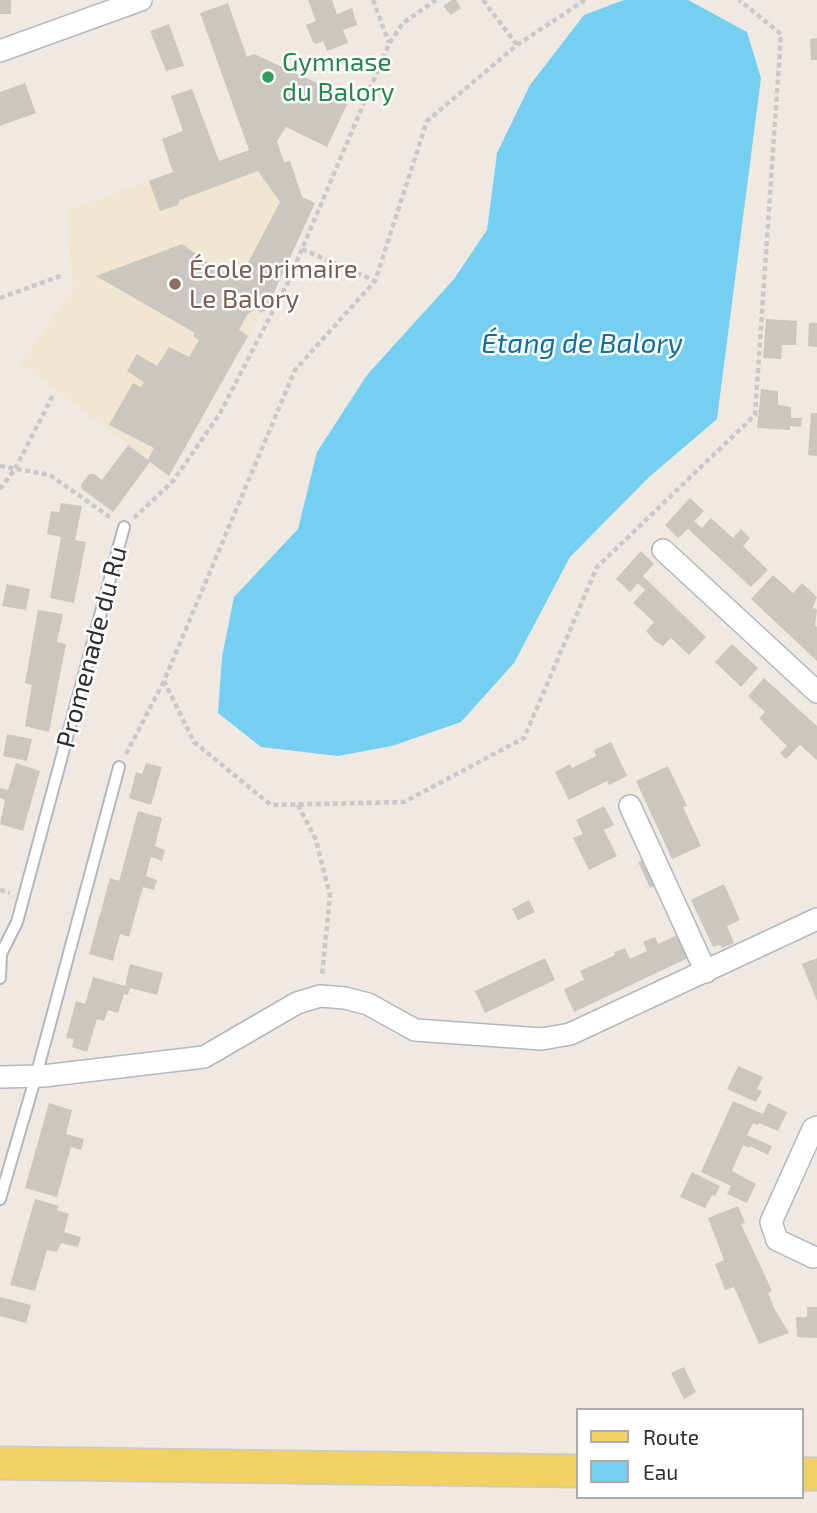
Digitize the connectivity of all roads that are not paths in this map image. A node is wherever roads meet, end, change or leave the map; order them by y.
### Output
1 (141, 0) edge
2 (0, 51) edge
3 (124, 527) road end
4 (663, 550) dead end
5 (817, 692) edge
6 (119, 767) road end
7 (630, 806) dead end
8 (817, 919) edge
9 (706, 972) junction
10 (0, 978) edge
11 (36, 1076) junction
12 (0, 1077) edge
13 (817, 1127) edge
14 (0, 1199) edge
15 (813, 1257) dead end
16 (0, 1463) edge
17 (576, 1471) edge

1 - 2 street
3 - 10 lane, Promenade du Ru
4 - 5 street
6 - 11 lane
7 - 9 street
8 - 9 street
9 - 11 street
11 - 12 street
11 - 14 lane
13 - 15 street
16 - 17 main road

